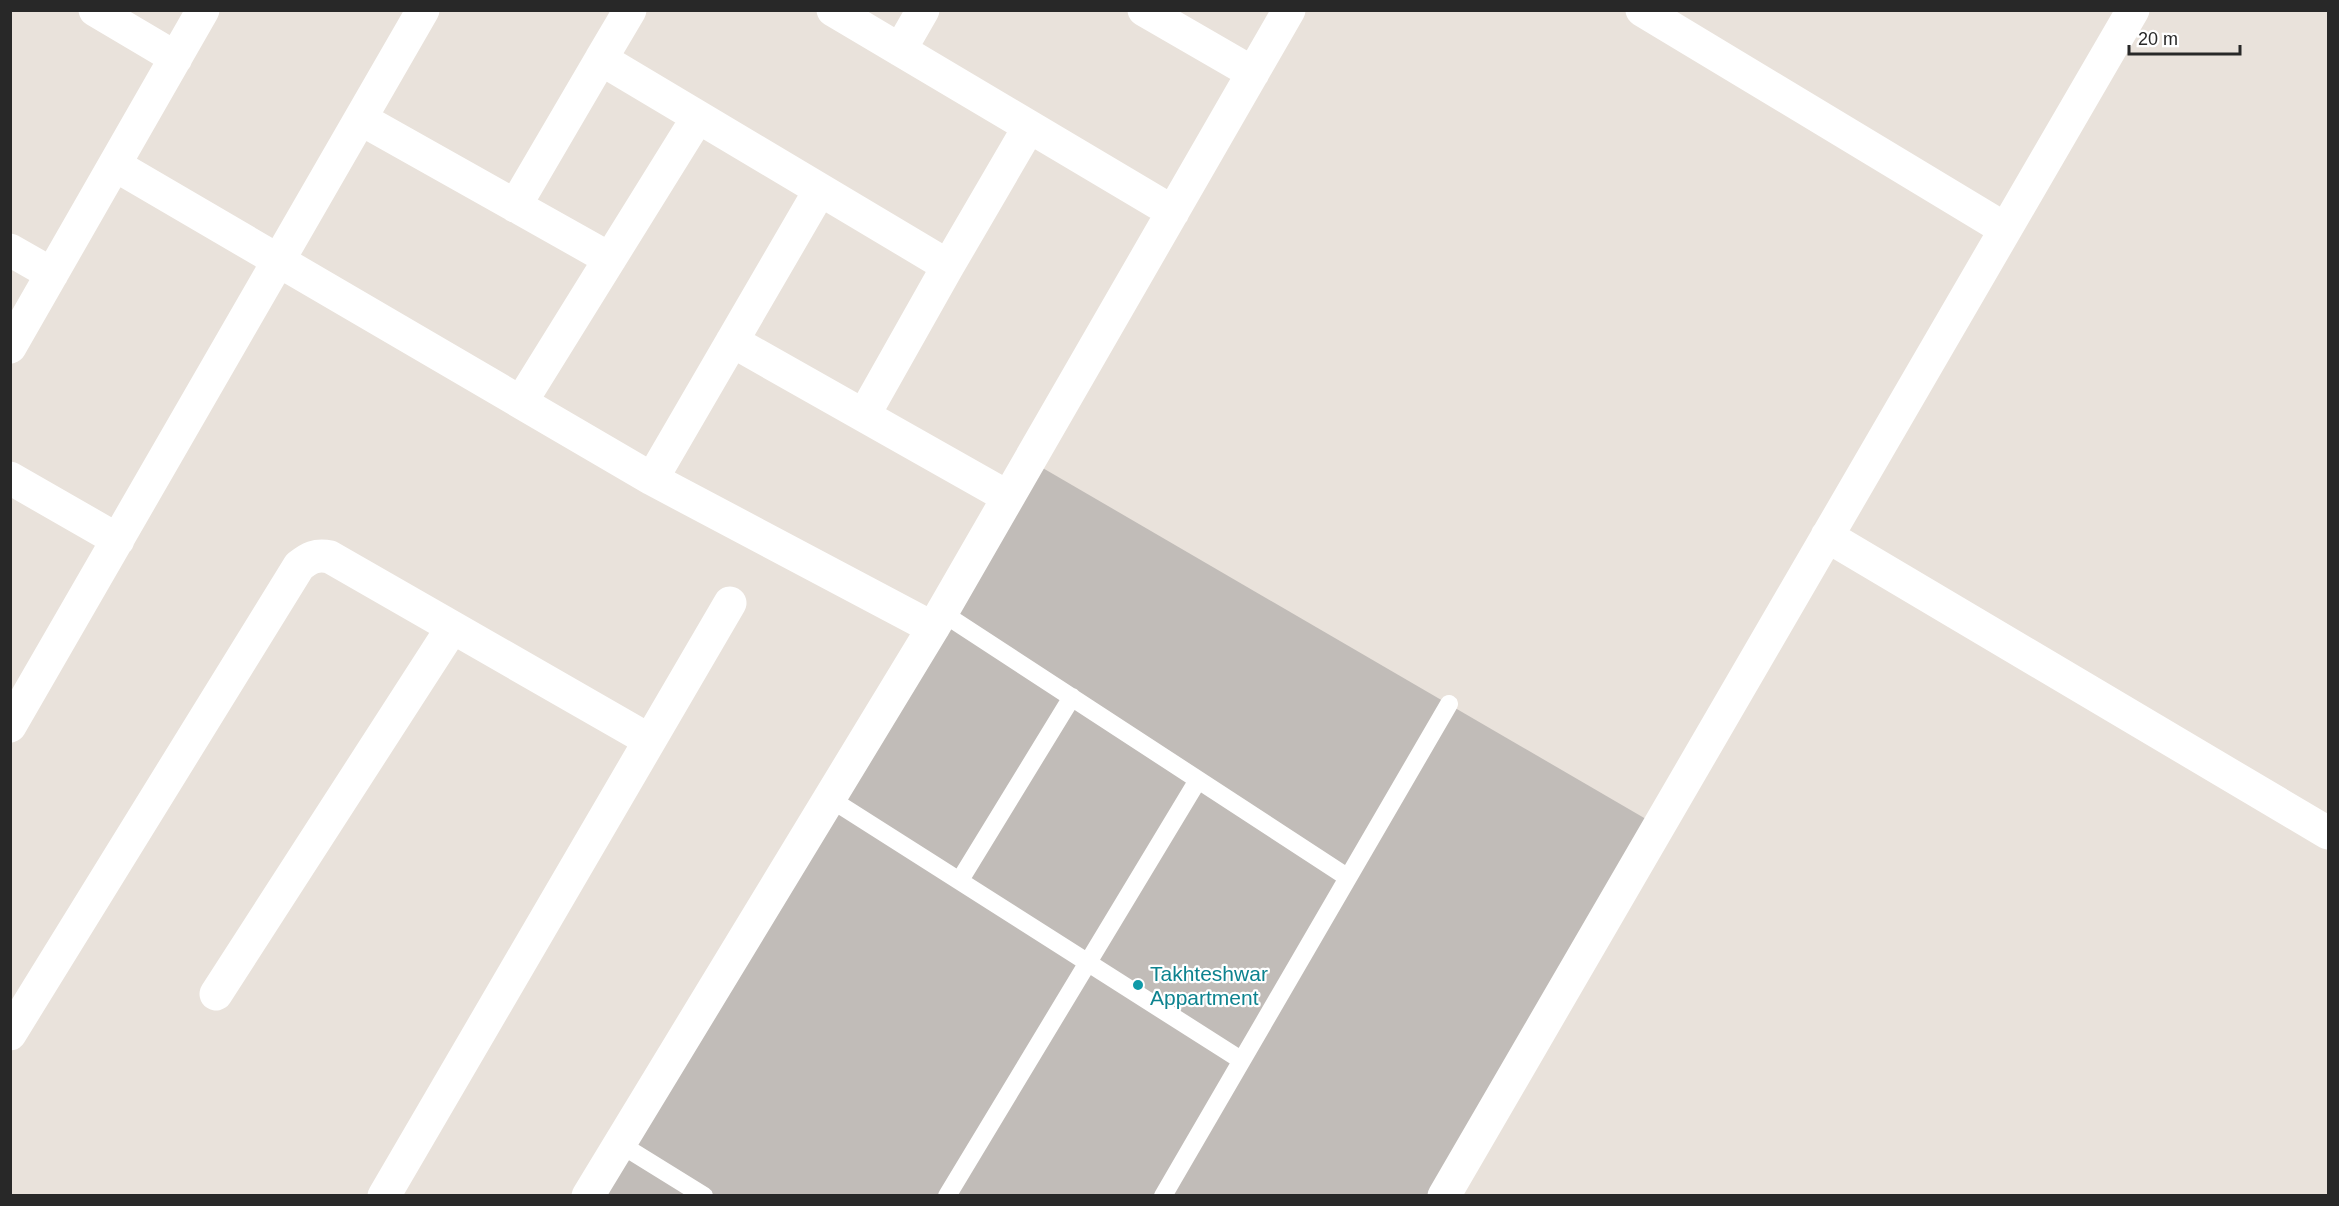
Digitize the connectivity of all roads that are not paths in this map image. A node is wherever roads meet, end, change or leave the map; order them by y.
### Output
1 (95, 10) edge
2 (203, 10) edge
3 (423, 10) edge
4 (630, 10) edge
5 (832, 10) edge
6 (922, 10) edge
7 (1144, 10) edge
8 (1289, 10) edge
9 (1642, 10) edge
10 (2133, 10) edge
11 (900, 50) junction
12 (176, 57) junction
13 (601, 59) junction
14 (1253, 73) junction
15 (698, 117) junction
16 (361, 119) junction
17 (1029, 127) junction
18 (115, 165) junction
19 (819, 190) junction
20 (515, 206) junction
21 (1173, 212) junction
22 (2006, 229) junction
23 (10, 250) edge
24 (609, 259) junction
25 (279, 261) junction
26 (948, 266) junction
27 (52, 274) junction
28 (732, 341) junction
29 (10, 347) edge
30 (521, 402) junction
31 (864, 416) junction
32 (10, 478) edge
33 (652, 479) junction
34 (1008, 497) junction
35 (1827, 536) junction
36 (118, 540) junction
37 (730, 603) dead end
38 (937, 620) junction
39 (452, 628) junction
40 (1072, 697) junction
41 (1449, 704) dead end
42 (10, 726) edge
43 (649, 740) junction
44 (1198, 780) junction
45 (829, 798) junction
46 (2328, 833) edge
47 (1347, 878) junction
48 (960, 880) junction
49 (1089, 961) junction
50 (216, 994) dead end
51 (10, 1034) edge
52 (1241, 1060) junction
53 (620, 1144) junction
54 (384, 1196) edge
55 (588, 1196) edge
56 (704, 1196) edge
57 (947, 1196) edge
58 (1163, 1196) edge
59 (1444, 1196) edge

1 - 12 street
2 - 12 street
3 - 16 street
4 - 13 street
5 - 11 street
6 - 11 street
7 - 14 street
8 - 14 street
9 - 22 street
10 - 22 street
11 - 17 street
12 - 18 street
13 - 15 street
13 - 20 street
14 - 21 street
15 - 19 street
15 - 24 street
16 - 20 street
16 - 25 street
17 - 21 street
17 - 26 street
18 - 25 street
18 - 27 street
19 - 26 street
19 - 28 street
20 - 24 street
21 - 34 street
22 - 35 street
23 - 27 street
24 - 30 street
25 - 30 street
25 - 36 street
26 - 31 street
27 - 29 street
28 - 31 street
28 - 33 street
30 - 33 street
31 - 34 street
32 - 36 street
33 - 38 street
34 - 38 street
35 - 46 street
35 - 59 street
36 - 42 street
37 - 43 street
38 - 40 lane
38 - 45 street
39 - 43 street
39 - 50 street
39 - 51 street
40 - 44 lane
40 - 48 lane
41 - 47 lane
43 - 54 street
44 - 47 lane
44 - 49 lane
45 - 48 lane
45 - 53 street
47 - 52 lane
48 - 49 lane
49 - 52 lane
49 - 57 lane
52 - 58 lane
53 - 55 street
53 - 56 lane

